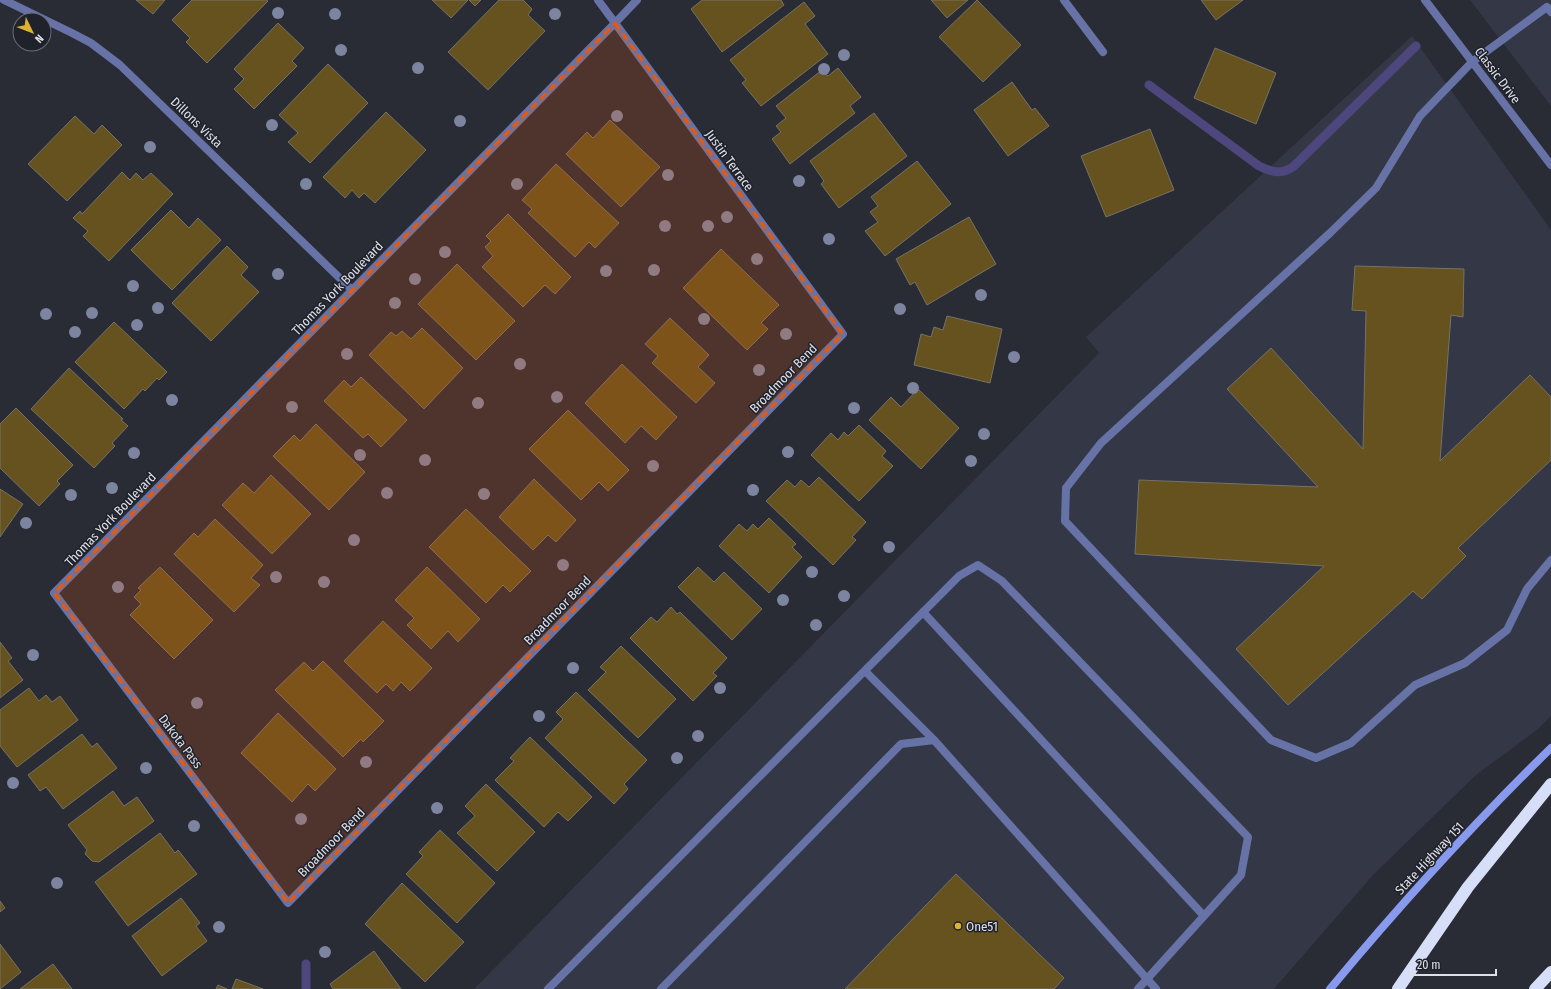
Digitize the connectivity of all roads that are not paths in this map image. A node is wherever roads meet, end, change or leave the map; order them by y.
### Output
1 (4, 0) edge
2 (598, 0) edge
3 (637, 0) edge
4 (1064, 0) edge
5 (1425, 0) edge
6 (1551, 12) edge
7 (615, 23) junction
8 (1103, 52) dead end
9 (1472, 62) junction
10 (1551, 165) edge
11 (352, 290) junction
12 (843, 334) joint
13 (1551, 560) edge
14 (54, 594) joint
15 (924, 612) junction
16 (865, 671) junction
17 (934, 740) junction
18 (1551, 748) edge
19 (1551, 784) edge
20 (288, 903) joint
21 (1204, 916) junction
22 (1551, 972) edge
23 (1147, 978) junction
24 (548, 989) edge
25 (661, 989) edge
26 (1138, 989) edge
27 (1156, 989) edge
28 (1330, 989) edge
29 (1398, 989) edge
30 (1535, 989) edge

1 - 11 street, Dillons Vista
2 - 7 street, Justin Terrace
3 - 7 street, Thomas York Boulevard
4 - 8 street
5 - 9 street, Classic Drive
6 - 9 street
7 - 11 street, Thomas York Boulevard
7 - 12 street, Justin Terrace
9 - 10 street, Classic Drive
9 - 13 street
11 - 14 street, Thomas York Boulevard
12 - 20 street, Broadmoor Bend
14 - 20 street, Dakota Pass
15 - 16 street
15 - 21 street
15 - 21 street
16 - 17 street
16 - 24 street
17 - 23 street
17 - 25 street
18 - 28 main road, State Highway 151
19 - 29 highway
21 - 23 street
22 - 30 highway
23 - 26 street
23 - 27 street

